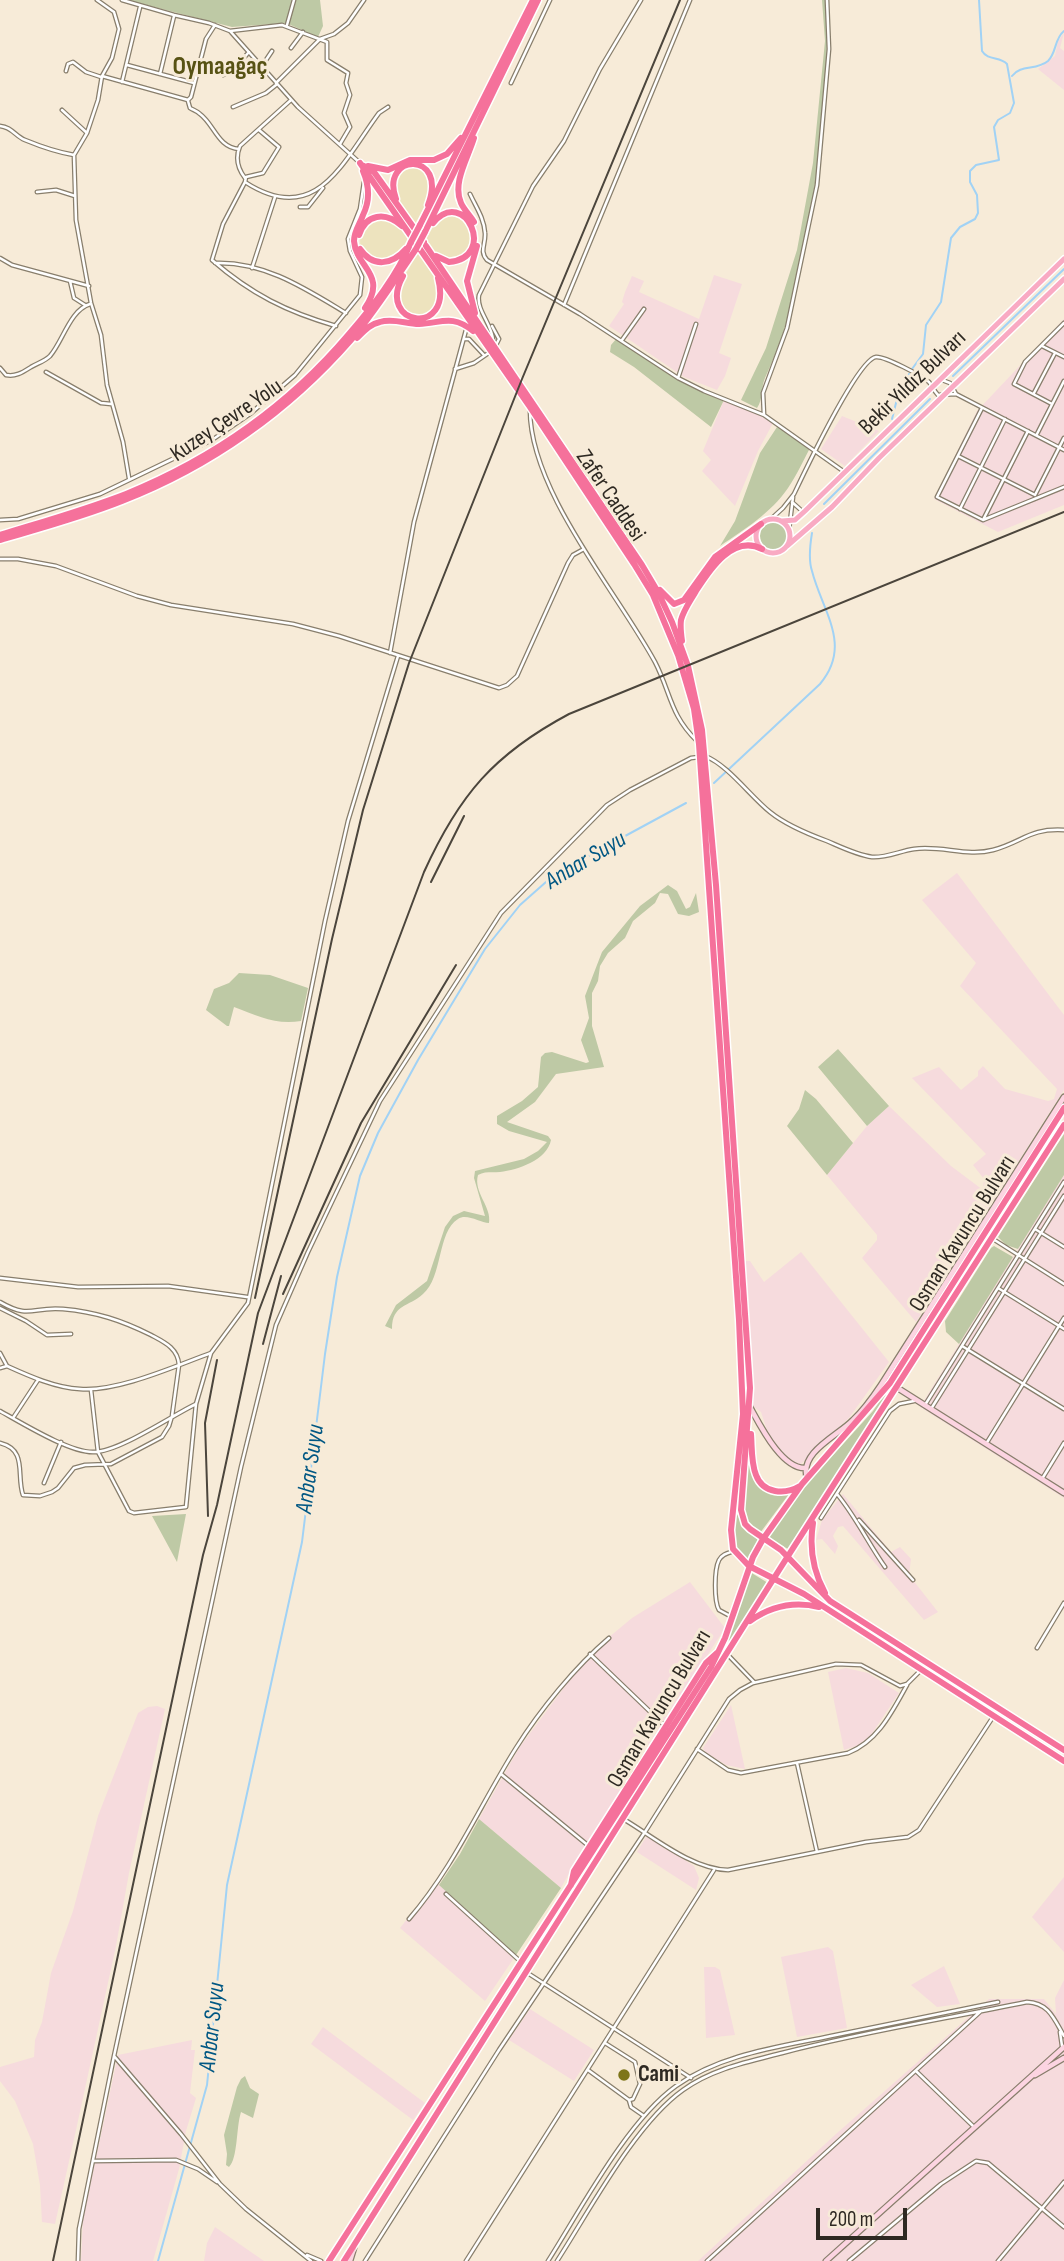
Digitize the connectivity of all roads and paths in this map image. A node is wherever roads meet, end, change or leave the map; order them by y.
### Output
1 (97, 0) edge
2 (122, 0) edge
3 (294, 0) edge
4 (364, 0) edge
5 (533, 0) edge
6 (538, 0) edge
7 (550, 0) edge
8 (640, 0) edge
9 (690, 0) edge
10 (827, 0) edge
11 (140, 6) junction
12 (174, 16) junction
13 (215, 25) junction
14 (287, 26) junction
15 (230, 30) junction
16 (303, 32) junction
17 (320, 39) junction
18 (291, 48) dead end
19 (249, 51) junction
20 (272, 51) dead end
21 (127, 65) junction
22 (262, 66) junction
23 (66, 71) dead end
24 (160, 74) junction
25 (223, 75) dead end
26 (102, 77) junction
27 (122, 82) junction
28 (194, 83) junction
29 (511, 83) dead end
30 (277, 84) junction
31 (188, 100) junction
32 (291, 100) junction
33 (233, 107) dead end
34 (388, 107) dead end
35 (62, 110) dead end
36 (480, 114) junction
37 (0, 126) edge
38 (259, 130) junction
39 (87, 133) junction
40 (340, 144) junction
41 (239, 149) junction
42 (350, 153) junction
43 (74, 155) junction
44 (360, 163) junction
45 (365, 176) junction
46 (245, 180) junction
47 (325, 186) junction
48 (37, 192) dead end
49 (470, 194) dead end
50 (275, 196) junction
51 (76, 197) junction
52 (300, 207) dead end
53 (401, 210) junction
54 (420, 225) junction
55 (425, 232) junction
56 (410, 234) junction
57 (411, 242) junction
58 (422, 249) junction
59 (0, 258) edge
60 (1064, 260) edge
61 (215, 263) junction
62 (494, 265) junction
63 (252, 268) junction
64 (437, 274) junction
65 (1064, 279) edge
66 (70, 281) junction
67 (89, 286) junction
68 (91, 303) junction
69 (85, 305) junction
70 (564, 305) junction
71 (644, 309) dead end
72 (346, 313) junction
73 (1064, 323) edge
74 (696, 324) dead end
75 (336, 326) junction
76 (467, 326) junction
77 (484, 330) junction
78 (464, 339) junction
79 (482, 339) junction
80 (622, 340) junction
81 (1042, 346) junction
82 (491, 350) junction
83 (1055, 353) junction
84 (1064, 358) edge
85 (324, 361) junction
86 (0, 368) edge
87 (455, 369) junction
88 (46, 372) dead end
89 (678, 378) junction
90 (941, 380) junction
91 (1064, 381) edge
92 (928, 382) junction
93 (932, 389) junction
94 (302, 390) junction
95 (954, 391) junction
96 (1033, 394) junction
97 (944, 396) junction
98 (113, 404) junction
99 (1052, 404) junction
100 (530, 407) junction
101 (982, 408) junction
102 (764, 415) junction
103 (1005, 419) junction
104 (1028, 431) junction
105 (1036, 436) junction
106 (1064, 438) edge
107 (1059, 447) junction
108 (816, 450) junction
109 (1064, 450) edge
110 (958, 456) junction
111 (981, 467) junction
112 (846, 473) junction
113 (129, 478) junction
114 (1004, 479) junction
115 (1064, 487) edge
116 (794, 494) junction
117 (1036, 497) junction
118 (792, 502) junction
119 (960, 509) junction
120 (805, 511) junction
121 (771, 519) junction
122 (0, 520) edge
123 (983, 520) junction
124 (782, 521) junction
125 (789, 521) junction
126 (761, 524) junction
127 (789, 530) junction
128 (0, 538) edge
129 (787, 546) junction
130 (584, 549) junction
131 (762, 549) junction
132 (0, 559) edge
133 (642, 565) junction
134 (682, 650) junction
135 (390, 653) junction
136 (398, 656) junction
137 (699, 744) junction
138 (702, 756) junction
139 (706, 801) junction
140 (1064, 830) edge
141 (1064, 1097) edge
142 (1064, 1108) edge
143 (1064, 1125) edge
144 (1040, 1142) junction
145 (1064, 1182) edge
146 (1055, 1196) junction
147 (1063, 1199) edge
148 (1035, 1228) junction
149 (1041, 1233) junction
150 (992, 1239) junction
151 (1064, 1247) edge
152 (1018, 1255) junction
153 (1025, 1259) junction
154 (0, 1278) edge
155 (1064, 1284) edge
156 (998, 1288) junction
157 (1004, 1292) junction
158 (249, 1298) junction
159 (0, 1302) edge
160 (0, 1308) edge
161 (1064, 1318) edge
162 (1059, 1326) junction
163 (1064, 1329) edge
164 (71, 1335) dead end
165 (962, 1346) junction
166 (968, 1350) junction
167 (0, 1353) edge
168 (211, 1353) junction
169 (901, 1359) junction
170 (179, 1365) junction
171 (7, 1366) junction
172 (0, 1368) edge
173 (39, 1379) junction
174 (890, 1383) junction
175 (1023, 1384) junction
176 (897, 1387) junction
177 (91, 1390) junction
178 (917, 1400) junction
179 (196, 1404) junction
180 (925, 1405) junction
181 (750, 1406) junction
182 (931, 1409) junction
183 (1064, 1409) edge
184 (0, 1411) edge
185 (749, 1415) junction
186 (172, 1416) junction
187 (13, 1418) junction
188 (61, 1442) junction
189 (0, 1443) edge
190 (1064, 1443) edge
191 (986, 1444) junction
192 (98, 1452) junction
193 (105, 1465) junction
194 (806, 1468) junction
195 (808, 1478) junction
196 (1042, 1479) junction
197 (44, 1483) dead end
198 (802, 1485) junction
199 (1064, 1493) edge
200 (837, 1494) junction
201 (855, 1517) junction
202 (818, 1518) junction
203 (764, 1539) junction
204 (736, 1553) junction
205 (788, 1557) junction
206 (749, 1566) junction
207 (885, 1567) dead end
208 (774, 1580) junction
209 (913, 1580) dead end
210 (742, 1586) junction
211 (830, 1601) junction
212 (1064, 1603) edge
213 (824, 1609) junction
214 (732, 1617) junction
215 (747, 1623) junction
216 (608, 1638) dead end
217 (1037, 1648) dead end
218 (719, 1652) junction
219 (590, 1654) junction
220 (727, 1654) junction
221 (921, 1670) junction
222 (755, 1682) junction
223 (907, 1684) junction
224 (1001, 1712) junction
225 (995, 1718) junction
226 (666, 1727) junction
227 (697, 1749) junction
228 (1064, 1751) edge
229 (1064, 1761) edge
230 (797, 1763) junction
231 (501, 1774) junction
232 (623, 1819) junction
233 (645, 1832) junction
234 (590, 1847) junction
235 (817, 1852) junction
236 (714, 1870) junction
237 (571, 1885) junction
238 (446, 1894) dead end
239 (409, 1919) dead end
240 (521, 1962) junction
241 (526, 1972) junction
242 (544, 1982) junction
243 (998, 2002) dead end
244 (968, 2008) junction
245 (982, 2011) junction
246 (970, 2013) junction
247 (973, 2019) junction
248 (615, 2028) junction
249 (1059, 2029) junction
250 (1064, 2036) edge
251 (606, 2043) junction
252 (1063, 2047) edge
253 (114, 2056) junction
254 (1064, 2057) edge
255 (588, 2070) junction
256 (917, 2072) junction
257 (691, 2078) junction
258 (1023, 2084) junction
259 (629, 2100) junction
260 (644, 2116) junction
261 (976, 2128) junction
262 (93, 2161) junction
263 (1064, 2182) edge
264 (220, 2184) junction
265 (1042, 2209) junction
266 (1064, 2227) edge
267 (355, 2243) junction
268 (304, 2254) junction
269 (78, 2261) edge
270 (311, 2261) edge
271 (321, 2261) edge
272 (330, 2261) edge
273 (344, 2261) edge
274 (350, 2261) edge
275 (365, 2261) edge
276 (466, 2261) edge
277 (548, 2261) edge
278 (558, 2261) edge
279 (707, 2261) edge
280 (826, 2261) edge
281 (849, 2261) edge
282 (998, 2261) edge

1 - 26 street
2 - 11 street
3 - 14 street
4 - 17 street
5 - 36 highway
6 - 36 highway
7 - 29 street
8 - 62 street
9 - 70 street
10 - 102 street
11 - 12 street
11 - 21 street
12 - 13 street
12 - 24 street
13 - 15 street
13 - 28 street
14 - 15 street
14 - 16 street
15 - 19 street
16 - 17 street
16 - 18 street
17 - 30 street
17 - 40 street
19 - 22 street
19 - 25 street
20 - 22 street
21 - 24 street
21 - 27 street
22 - 30 street
23 - 26 street
24 - 28 street
26 - 27 street
26 - 39 street
27 - 31 street
28 - 31 street
30 - 32 street
30 - 33 street
31 - 41 street
32 - 38 street
32 - 40 street
34 - 42 street
35 - 39 street
36 - 44 highway
36 - 54 highway
36 - 55 highway
36 - 77 highway
37 - 43 street
38 - 41 street
38 - 46 street
39 - 43 street
40 - 42 street
41 - 46 street
42 - 44 street
42 - 47 street
43 - 51 street
44 - 45 highway
44 - 53 highway
44 - 56 highway
45 - 72 street
45 - 85 highway
46 - 50 street
46 - 61 street
47 - 50 street
47 - 52 street
48 - 51 street
49 - 62 street
50 - 63 street
51 - 67 street
53 - 54 highway
53 - 58 highway
54 - 57 highway, Kuzey Çevre Yolu, bridge
55 - 58 highway, bridge
55 - 58 highway
56 - 57 highway
56 - 58 highway
57 - 85 highway, Kuzey Çevre Yolu
58 - 64 highway, Zafer Caddesi
58 - 64 highway
58 - 77 highway, Zafer Caddesi
58 - 94 highway, Kuzey Çevre Yolu
59 - 66 street
60 - 90 main road, Bekir Yıldız Bulvarı
61 - 63 street
61 - 75 street
62 - 70 street
62 - 82 street
63 - 72 street
64 - 79 highway, Zafer Caddesi
65 - 95 main road, Bekir Yıldız Bulvarı
66 - 67 street
66 - 69 street
67 - 68 street
68 - 69 street
68 - 98 street
69 - 86 street
70 - 80 street
71 - 80 street
72 - 75 street
73 - 81 street
74 - 89 street
75 - 113 street
76 - 78 street
76 - 79 highway
76 - 94 highway
77 - 82 highway, Zafer Caddesi
78 - 82 street
78 - 87 street
79 - 82 highway, Zafer Caddesi
80 - 89 street
81 - 83 street
81 - 96 street
82 - 87 street
82 - 100 highway, Zafer Caddesi
82 - 133 highway, Zafer Caddesi
83 - 84 street
83 - 96 street
85 - 128 highway, Kuzey Çevre Yolu
87 - 135 street
88 - 98 street
89 - 102 street
90 - 92 street
90 - 93 main road, Bekir Yıldız Bulvarı
90 - 95 street
91 - 99 street
92 - 93 street
92 - 108 street
93 - 97 street
93 - 112 main road, Bekir Yıldız Bulvarı
94 - 128 highway, Kuzey Çevre Yolu
95 - 97 main road, Bekir Yıldız Bulvarı
95 - 101 street
96 - 99 street
97 - 129 main road, Bekir Yıldız Bulvarı
98 - 113 street
99 - 105 street
100 - 130 street
100 - 137 highway, Zafer Caddesi
101 - 103 street
101 - 110 street
102 - 108 street
103 - 104 street
103 - 111 street
104 - 105 street
104 - 114 street
105 - 107 street
106 - 107 street
107 - 109 street
107 - 117 street
108 - 112 street
108 - 116 street
110 - 111 street
110 - 119 street
111 - 114 street
111 - 119 street
112 - 120 main road, Bekir Yıldız Bulvarı
113 - 122 street
114 - 117 street
114 - 123 street
115 - 117 street
116 - 118 street
116 - 121 street
117 - 123 street
118 - 120 street
118 - 125 street
119 - 123 street
120 - 125 main road, Bekir Yıldız Bulvarı
121 - 124 main road
121 - 126 main road
124 - 125 main road
124 - 127 main road
125 - 127 street
126 - 131 main road
126 - 133 highway
127 - 129 main road
129 - 131 main road
130 - 136 street
130 - 137 street
131 - 134 highway
132 - 135 street
133 - 134 highway, Zafer Caddesi
134 - 138 highway, Zafer Caddesi
135 - 136 street
136 - 158 street
137 - 138 highway, Zafer Caddesi
138 - 139 highway, Zafer Caddesi
138 - 140 street
138 - 253 street
139 - 181 highway
139 - 204 highway
141 - 144 street
142 - 144 highway, Osman Kavuncu Bulvarı
143 - 150 highway, Osman Kavuncu Bulvarı
144 - 169 highway, Osman Kavuncu Bulvarı
145 - 146 street
146 - 147 street
146 - 148 street
147 - 149 street
148 - 149 street
148 - 152 street
149 - 151 street
149 - 153 street
150 - 152 street
150 - 176 highway, Osman Kavuncu Bulvarı
152 - 153 street
152 - 156 street
153 - 155 street
153 - 157 street
154 - 158 street
156 - 157 street
156 - 165 street
157 - 162 street
157 - 166 street
158 - 168 street
159 - 170 street
160 - 164 street
161 - 162 street
162 - 163 street
162 - 175 street
165 - 166 street
165 - 180 street
166 - 175 street
166 - 182 street
167 - 171 street
168 - 170 street
168 - 179 street
169 - 174 highway, Osman Kavuncu Bulvarı
169 - 194 street
170 - 177 street
170 - 186 street
171 - 172 street
171 - 173 street
173 - 177 street
173 - 187 street
174 - 176 street
174 - 195 highway, Osman Kavuncu Bulvarı
175 - 183 street
175 - 191 street
176 - 178 street
176 - 202 highway, Osman Kavuncu Bulvarı
177 - 192 street
178 - 180 street
178 - 200 street
179 - 186 street
179 - 193 street
180 - 182 street
181 - 185 highway
181 - 194 street
182 - 191 street
184 - 187 street
185 - 198 highway
185 - 203 highway
186 - 192 street
186 - 193 street
187 - 188 street
188 - 192 street
188 - 197 street
189 - 193 street
190 - 196 street
191 - 196 street
192 - 193 street
194 - 195 street
195 - 198 highway, Osman Kavuncu Bulvarı
196 - 199 street
198 - 203 highway, Osman Kavuncu Bulvarı
200 - 201 street
200 - 202 street
201 - 207 street
201 - 209 street
202 - 205 highway, Osman Kavuncu Bulvarı
202 - 211 highway
203 - 205 highway
203 - 206 highway, Osman Kavuncu Bulvarı
204 - 206 highway
204 - 210 highway
204 - 214 street
205 - 208 highway, Osman Kavuncu Bulvarı
205 - 211 highway
206 - 208 highway
206 - 210 highway, Osman Kavuncu Bulvarı
208 - 213 highway
208 - 215 highway, Osman Kavuncu Bulvarı
210 - 214 highway, Osman Kavuncu Bulvarı
211 - 224 highway
212 - 217 street
213 - 215 highway
213 - 221 highway
214 - 218 highway, Osman Kavuncu Bulvarı
215 - 220 highway, Osman Kavuncu Bulvarı
216 - 219 street
218 - 226 highway
218 - 237 highway, Osman Kavuncu Bulvarı
219 - 226 street
219 - 231 street
220 - 222 street
220 - 232 highway, Osman Kavuncu Bulvarı
221 - 223 street
221 - 225 highway
222 - 223 street
222 - 227 street
223 - 230 street
224 - 225 highway
224 - 228 highway
225 - 229 highway
225 - 235 street
226 - 234 highway
227 - 230 street
227 - 233 street
230 - 235 street
231 - 234 street
231 - 239 street
232 - 233 street
232 - 241 highway, Osman Kavuncu Bulvarı
233 - 236 street
233 - 242 street
234 - 237 highway
235 - 236 street
236 - 248 street
237 - 240 highway, Osman Kavuncu Bulvarı
238 - 240 street
240 - 272 highway, Osman Kavuncu Bulvarı
241 - 242 street
241 - 267 highway, Osman Kavuncu Bulvarı
242 - 248 street
242 - 275 street
243 - 244 street
244 - 246 street
244 - 257 street
245 - 246 street
245 - 247 street
245 - 249 street
246 - 247 street
246 - 278 street
247 - 256 street
248 - 251 street
248 - 257 street
249 - 250 street
249 - 252 street
251 - 255 street
251 - 259 street
252 - 254 street
252 - 258 street
253 - 262 street
253 - 264 street
254 - 258 street
255 - 259 street
255 - 276 street
256 - 261 street
256 - 279 street
257 - 260 street
258 - 261 street
259 - 260 street
260 - 277 street
261 - 280 street
262 - 264 street
262 - 269 street
263 - 265 street
264 - 268 street
265 - 266 street
265 - 281 street
265 - 282 street
267 - 273 highway, Osman Kavuncu Bulvarı
267 - 274 street
268 - 270 street
268 - 271 street

